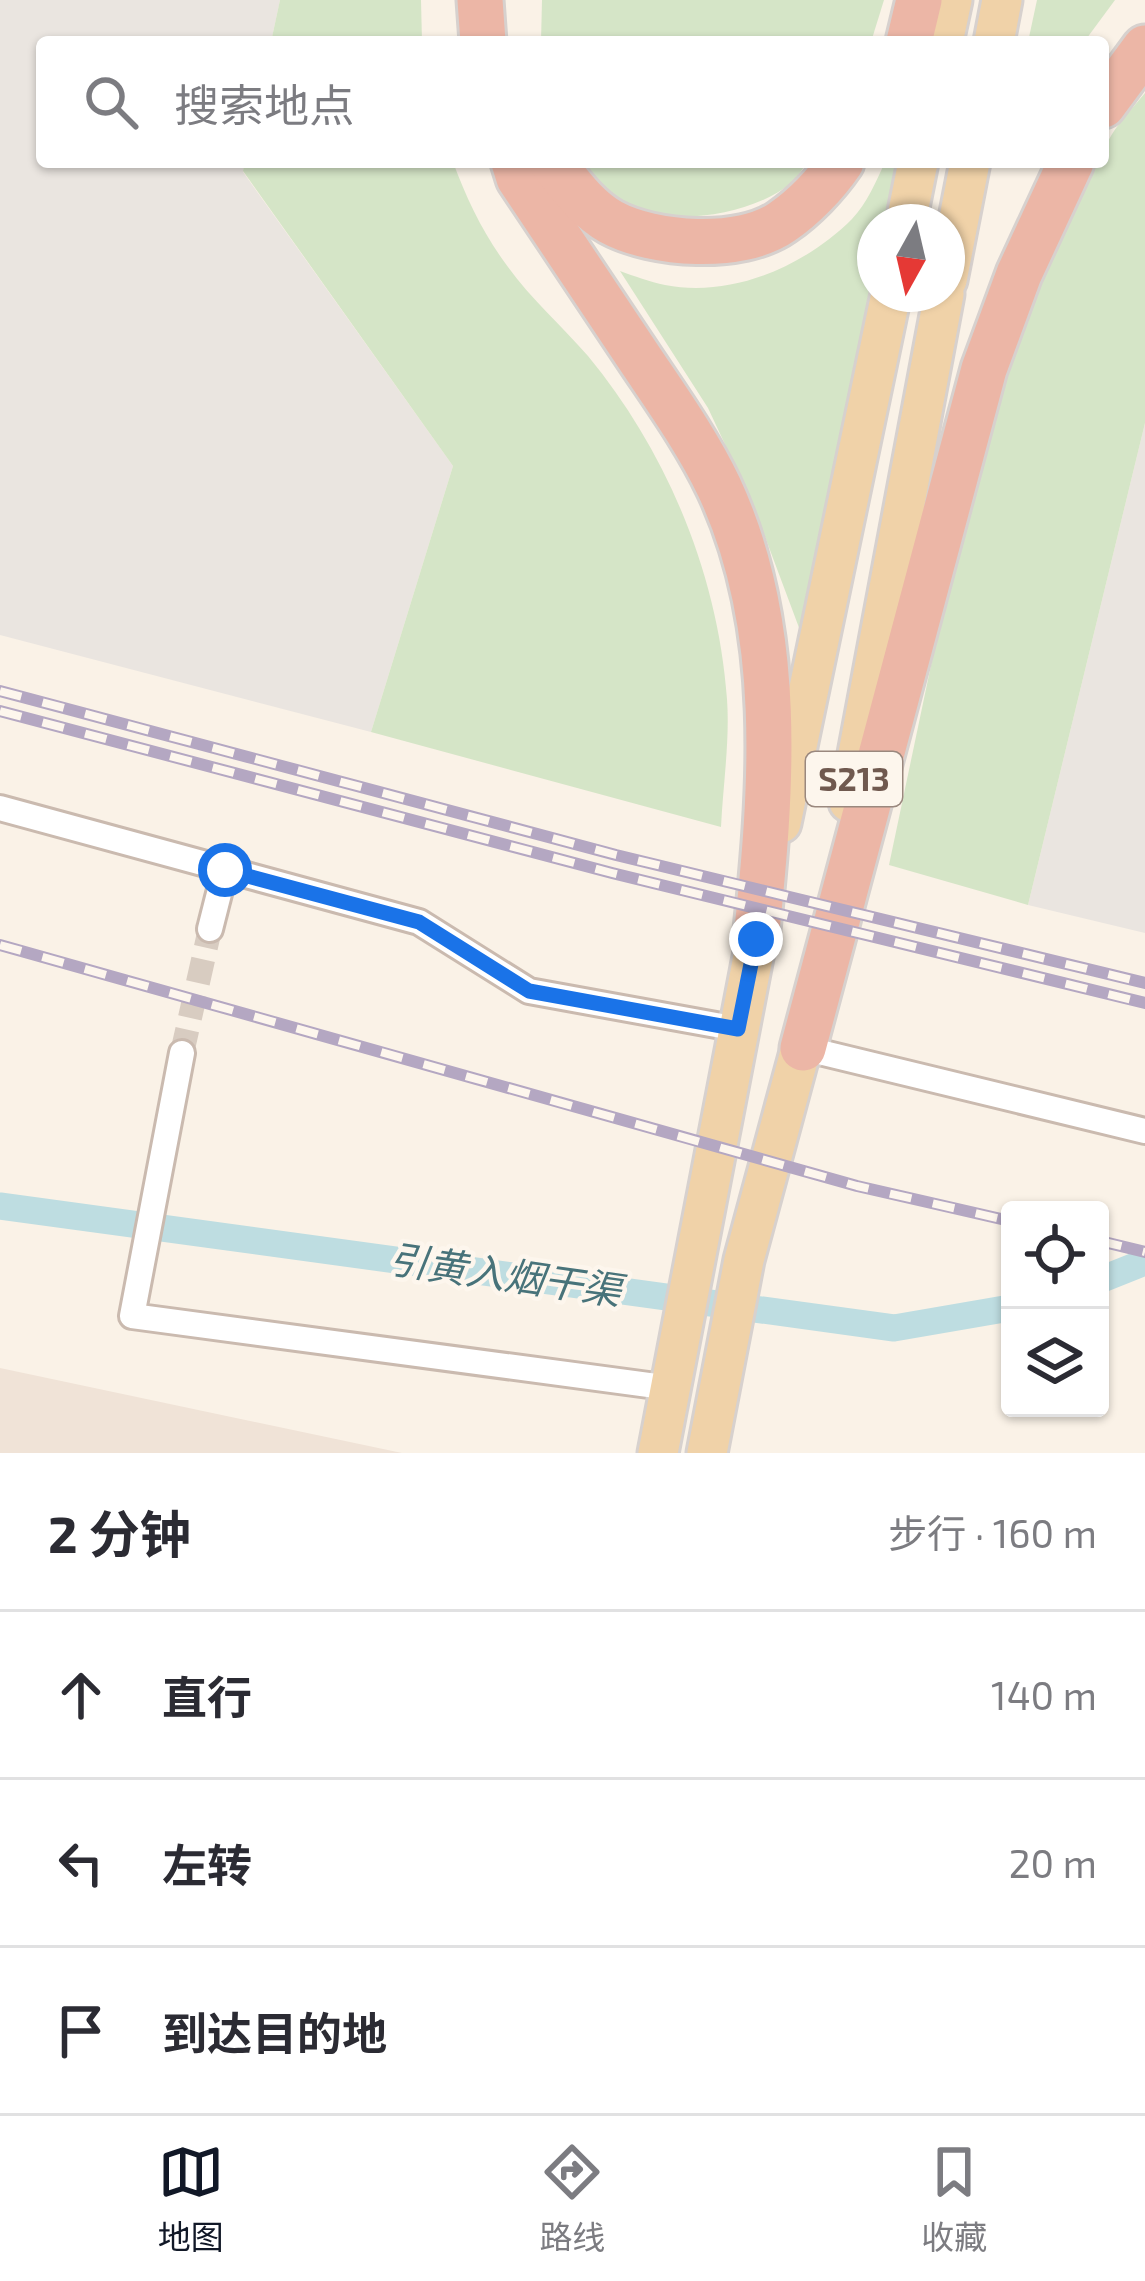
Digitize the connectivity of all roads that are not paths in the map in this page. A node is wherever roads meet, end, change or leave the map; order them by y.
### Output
1 (480, 0) edge
2 (508, 0) edge
3 (919, 0) edge
4 (952, 0) edge
5 (1002, 0) edge
6 (483, 36) edge
7 (508, 36) edge
8 (910, 36) edge
9 (944, 36) edge
10 (995, 36) edge
11 (1145, 48) edge
12 (1109, 97) edge
13 (516, 168) edge
14 (557, 168) edge
15 (837, 168) edge
16 (917, 168) edge
17 (969, 168) edge
18 (1068, 168) edge
19 (910, 204) edge
20 (962, 204) edge
21 (887, 312) edge
22 (941, 312) edge
23 (0, 808) edge
24 (225, 870) junction
25 (210, 929) tunnel mouth
26 (756, 939) junction
27 (738, 1029) junction
28 (803, 1048) junction
29 (182, 1053) tunnel mouth
30 (1145, 1131) edge
31 (673, 1376) junction
32 (658, 1453) edge
33 (707, 1453) edge

1 - 6 highway
2 - 7 highway
3 - 8 highway
4 - 9 main road
5 - 10 main road
11 - 12 highway
13 - 26 highway
14 - 15 highway
16 - 19 main road
17 - 20 main road
18 - 28 highway
21 - 26 main road, S213
22 - 28 main road, S213
23 - 24 street
24 - 25 street
24 - 27 street
26 - 27 main road, S213
27 - 31 main road, S213
28 - 30 street
28 - 33 main road, S213
29 - 31 street
31 - 32 main road, S213

